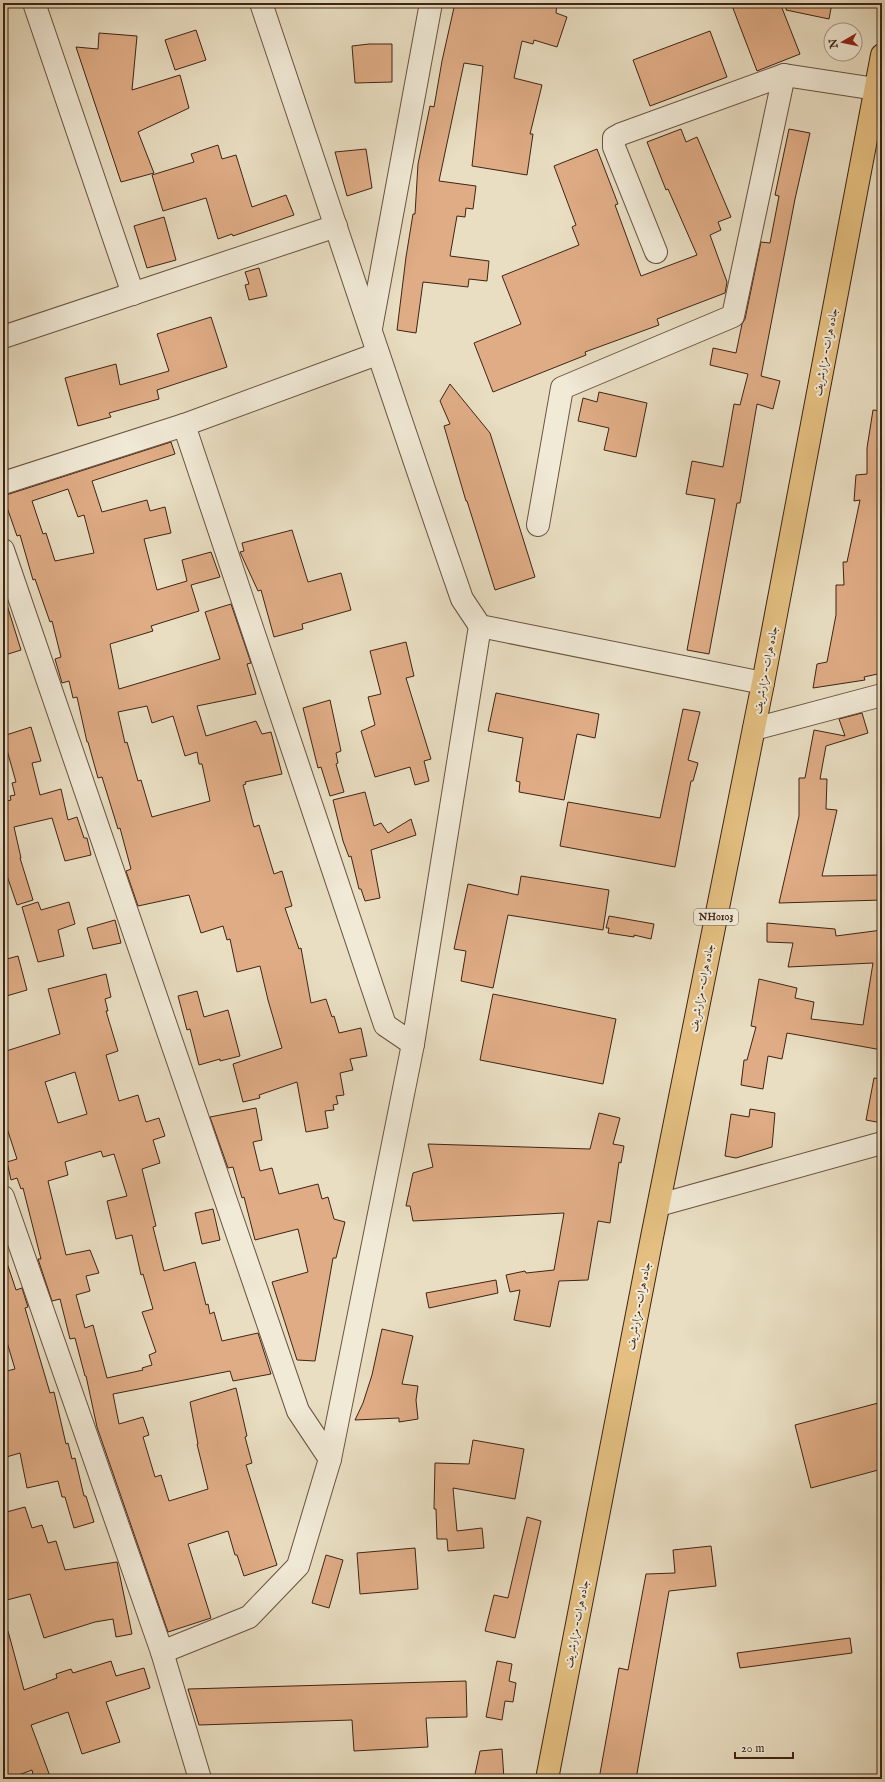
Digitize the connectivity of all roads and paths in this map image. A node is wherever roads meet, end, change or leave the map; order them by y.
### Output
1 (34, 3) edge
2 (261, 3) edge
3 (431, 3) edge
4 (882, 55) edge
5 (784, 75) junction
6 (876, 89) junction
7 (336, 226) junction
8 (656, 252) dead end
9 (133, 294) junction
10 (370, 332) junction
11 (3, 337) edge
12 (377, 354) junction
13 (184, 425) junction
14 (3, 483) edge
15 (538, 525) dead end
16 (3, 550) edge
17 (480, 626) junction
18 (764, 683) junction
19 (882, 695) edge
20 (754, 729) junction
21 (413, 1044) junction
22 (882, 1144) edge
23 (3, 1196) edge
24 (659, 1204) junction
25 (330, 1459) junction
26 (162, 1652) junction
27 (200, 1779) edge
28 (547, 1779) edge

1 - 9 street
2 - 7 street
3 - 10 street
4 - 6 highway, جاده هرات- مزارشریف / NH0103
5 - 6 street
5 - 8 street
5 - 15 street
6 - 18 highway, جاده هرات- مزارشریف / NH0103
7 - 9 street
7 - 10 street
9 - 11 street
10 - 12 street
12 - 13 street
12 - 17 street
13 - 14 street
13 - 21 street
16 - 25 street
17 - 18 street
17 - 21 street
18 - 20 highway, جاده هرات- مزارشریف / NH0103
19 - 20 street
20 - 24 highway, جاده هرات- مزارشریف / NH0103
21 - 25 street
22 - 24 street
23 - 26 street
24 - 28 highway, جاده هرات- مزارشریف / NH0103
25 - 26 street
26 - 27 street

